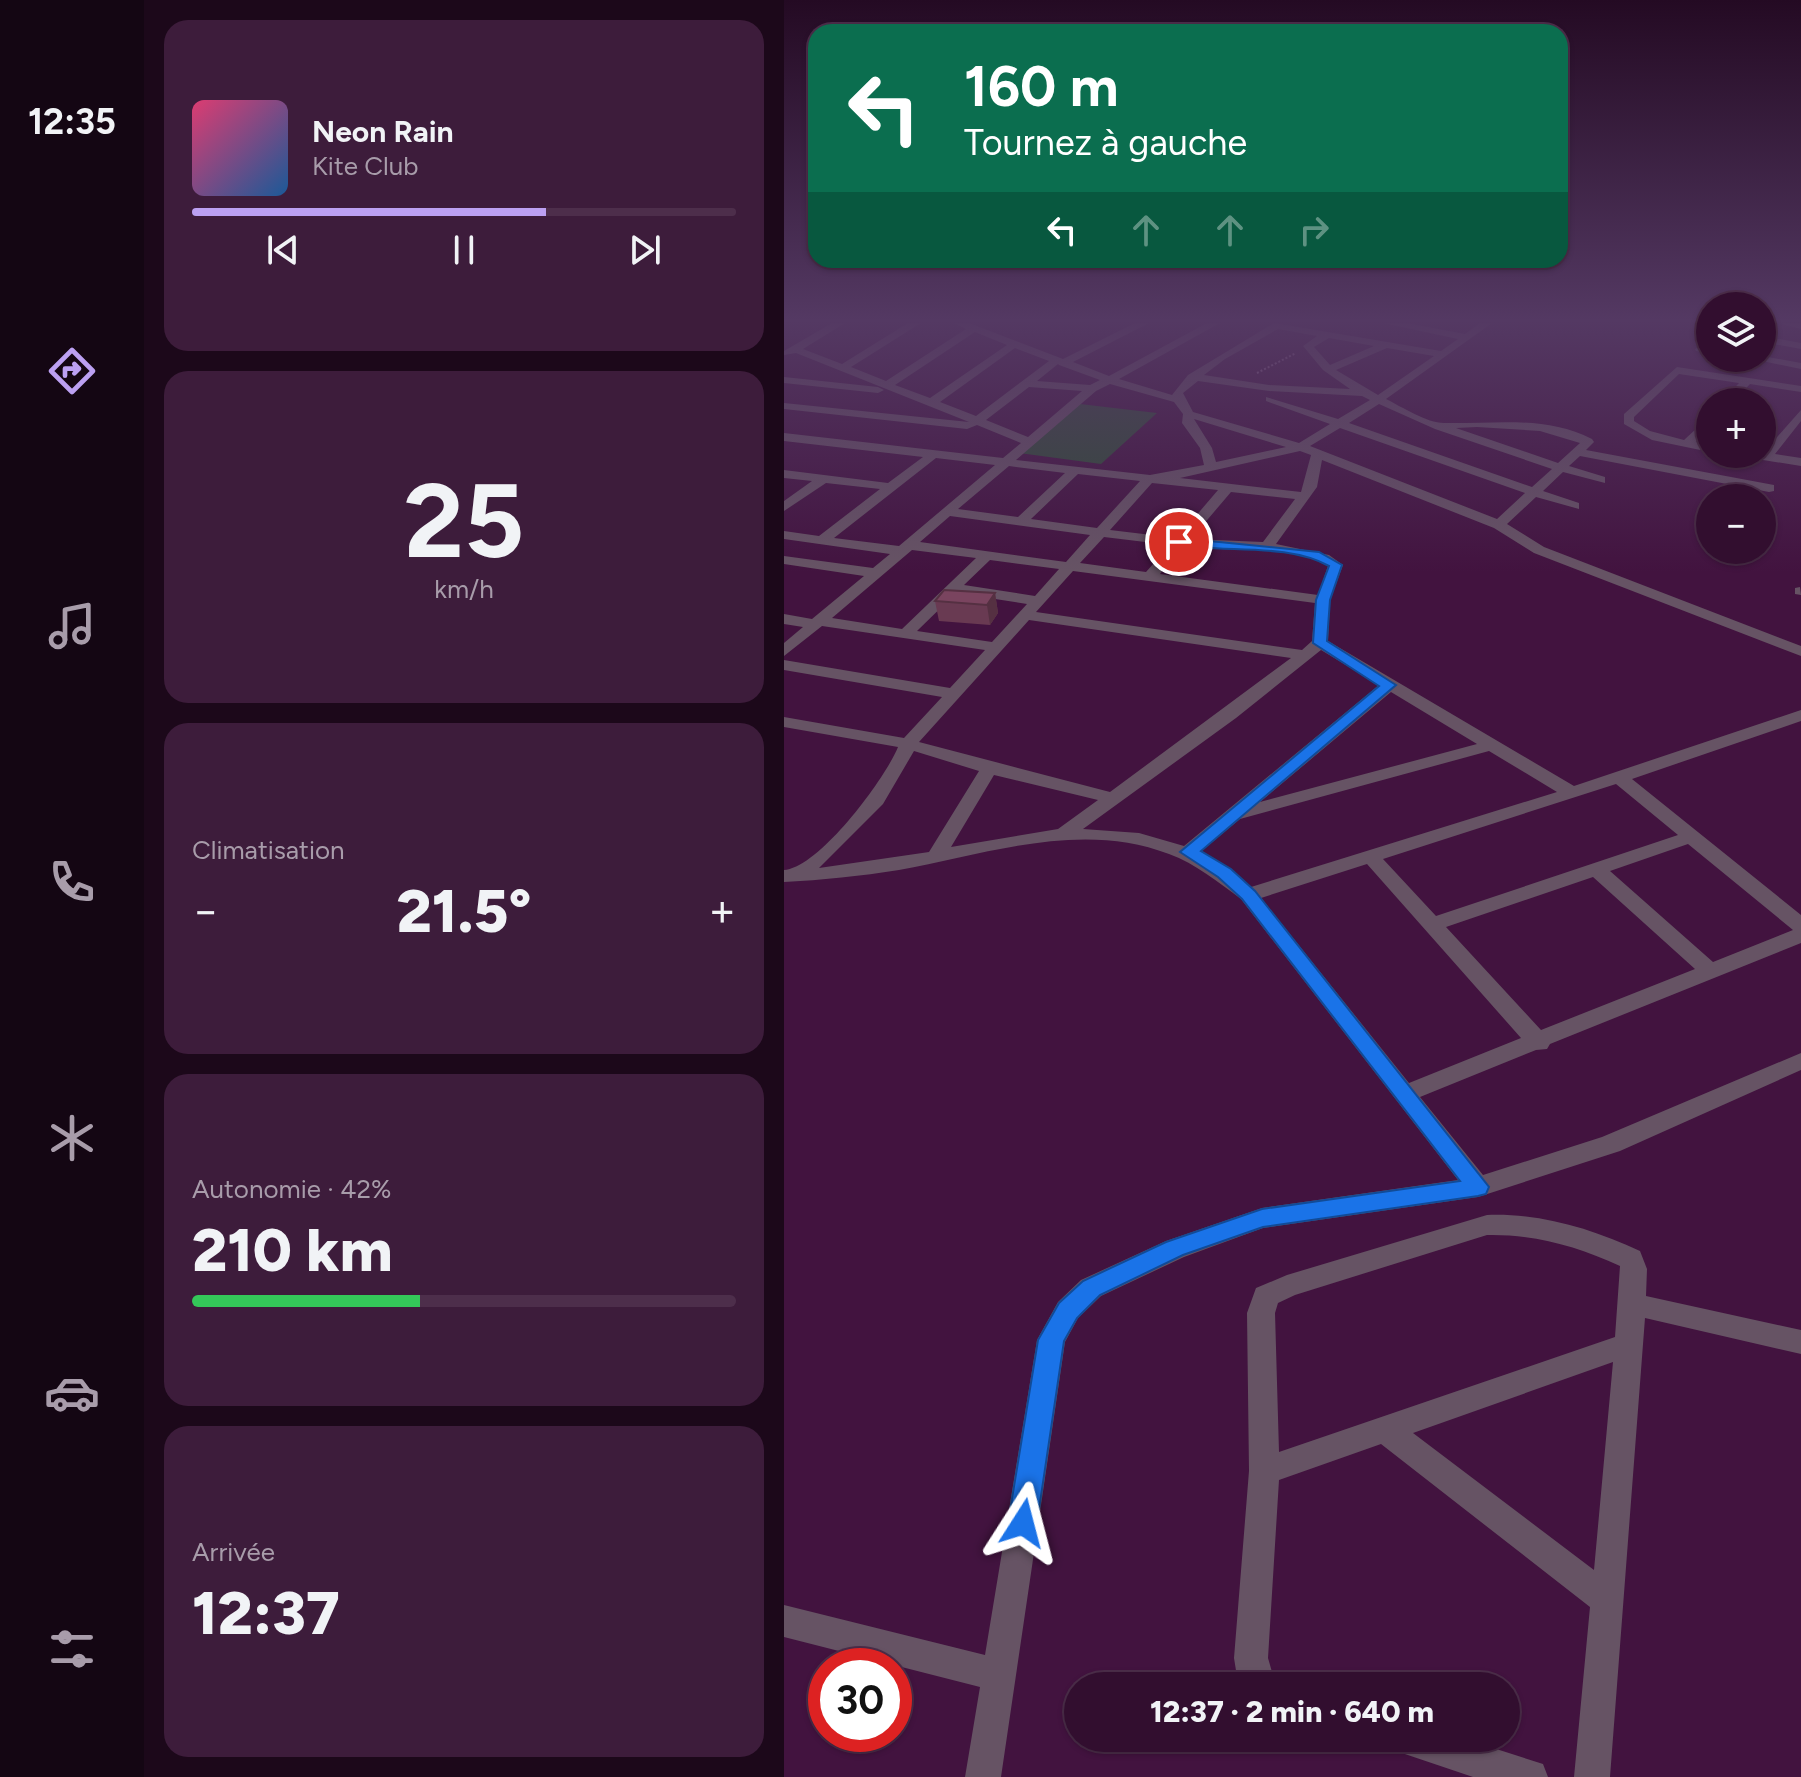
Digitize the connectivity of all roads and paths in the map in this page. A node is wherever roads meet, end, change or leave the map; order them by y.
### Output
1 (784, 406) edge
2 (866, 406) edge
3 (938, 406) edge
4 (997, 406) edge
5 (1072, 406) edge
6 (1183, 406) edge
7 (1289, 406) edge
8 (1367, 406) edge
9 (1388, 406) edge
10 (1639, 406) edge
11 (856, 413) junction
12 (1801, 413) edge
13 (1189, 414) junction
14 (976, 422) junction
15 (1340, 424) junction
16 (1444, 426) junction
17 (991, 428) junction
18 (1696, 431) edge
19 (784, 437) edge
20 (813, 440) junction
21 (1030, 442) junction
22 (1682, 442) junction
23 (1776, 444) edge
24 (1696, 445) edge
25 (1301, 447) junction
26 (1577, 452) junction
27 (934, 454) junction
28 (1317, 456) junction
29 (1614, 459) junction
30 (1006, 462) junction
31 (1559, 466) junction
32 (1211, 467) junction
33 (1075, 470) junction
34 (1783, 472) edge
35 (784, 474) edge
36 (823, 479) junction
37 (1149, 479) junction
38 (1600, 480) dead end
39 (891, 487) junction
40 (1227, 488) junction
41 (1532, 492) junction
42 (1301, 496) junction
43 (1574, 506) dead end
44 (784, 507) edge
45 (948, 512) junction
46 (1022, 521) junction
47 (1499, 525) junction
48 (1102, 532) junction
49 (784, 535) edge
50 (822, 540) junction
51 (1179, 542) junction
52 (905, 548) junction
53 (1266, 548) junction
54 (986, 556) junction
55 (784, 560) edge
56 (1070, 567) junction
57 (875, 573) junction
58 (1150, 577) junction
59 (953, 588) junction
60 (1323, 600) junction
61 (1039, 601) junction
62 (1026, 615) junction
63 (784, 619) edge
64 (817, 622) junction
65 (905, 634) junction
66 (996, 647) junction
67 (1313, 649) junction
68 (784, 651) edge
69 (1801, 651) edge
70 (784, 665) edge
71 (1389, 685) junction
72 (954, 694) junction
73 (1801, 715) edge
74 (784, 722) edge
75 (908, 744) junction
76 (1491, 745) junction
77 (989, 768) junction
78 (1619, 777) junction
79 (1572, 793) junction
80 (1111, 798) junction
81 (1233, 815) junction
82 (1062, 835) junction
83 (1692, 836) junction
84 (1189, 852) junction
85 (936, 856) junction
86 (1370, 856) junction
87 (1598, 871) junction
88 (789, 880) edge
89 (1248, 895) junction
90 (1432, 925) junction
91 (1801, 926) edge
92 (1801, 935) edge
93 (1711, 972) junction
94 (1539, 1043) junction
95 (1801, 1061) edge
96 (1406, 1093) junction
97 (1478, 1187) junction
98 (1632, 1304) junction
99 (1801, 1342) edge
100 (1628, 1345) junction
101 (1386, 1430) junction
102 (1264, 1471) junction
103 (1607, 1600) junction
104 (784, 1621) edge
105 (1253, 1672) edge
106 (999, 1675) junction
107 (1450, 1752) edge
108 (983, 1777) edge
109 (1530, 1777) edge
110 (1592, 1777) edge

1 - 11 street
2 - 11 street
3 - 14 street
4 - 14 street
5 - 21 street
6 - 13 street
7 - 15 street
8 - 15 street
9 - 16 street
10 - 22 street
11 - 17 street
11 - 20 street
12 - 23 street
13 - 25 street
13 - 32 street
14 - 17 street
15 - 25 street
15 - 41 street
16 - 26 street
16 - 31 street
17 - 21 street
18 - 22 street
19 - 20 street
20 - 27 street
21 - 30 street
22 - 24 street
22 - 29 street
25 - 28 street
25 - 32 street
26 - 29 street
26 - 31 street
27 - 30 street
27 - 39 street
28 - 42 street
28 - 47 street
29 - 34 street
30 - 33 street
30 - 45 street
31 - 38 street
31 - 41 street
32 - 37 street
33 - 37 street
33 - 46 street
35 - 36 street
36 - 39 street
36 - 44 street
37 - 40 street
37 - 48 street
39 - 50 street
40 - 42 street
40 - 51 street
41 - 43 street
41 - 47 street
42 - 53 street
45 - 46 street
45 - 52 street
46 - 48 street
47 - 69 street
48 - 51 street
48 - 56 street
49 - 50 street
50 - 52 street
51 - 53 street
51 - 58 street
52 - 54 street
52 - 57 street
53 - 60 street
54 - 56 street
54 - 59 street
55 - 57 street
56 - 58 street
56 - 61 street
57 - 64 street
58 - 60 street
59 - 61 street
59 - 65 street
60 - 67 street
61 - 62 street
62 - 66 street
62 - 67 street
63 - 64 street
64 - 65 street
64 - 68 street
65 - 66 street
66 - 72 street
67 - 71 street
67 - 80 street
70 - 72 street
71 - 76 street
71 - 81 street
72 - 75 street
73 - 78 street
74 - 75 street
75 - 77 street
75 - 88 street
76 - 79 street
76 - 81 street
77 - 80 street
77 - 85 street
78 - 79 street
78 - 83 street
79 - 86 street
80 - 82 street
81 - 84 street
82 - 84 street
82 - 85 street
83 - 87 street
83 - 91 street
84 - 89 street
85 - 88 street
86 - 89 street
86 - 90 street
87 - 90 street
87 - 93 street
89 - 96 street
90 - 94 street
92 - 93 street
93 - 94 street
94 - 96 street
95 - 97 street
96 - 97 street
97 - 106 street
98 - 99 street
98 - 100 street
98 - 102 street
100 - 101 street
100 - 103 street
101 - 102 street
101 - 103 street
102 - 105 street
103 - 110 street
104 - 106 street
106 - 108 street
107 - 109 street

